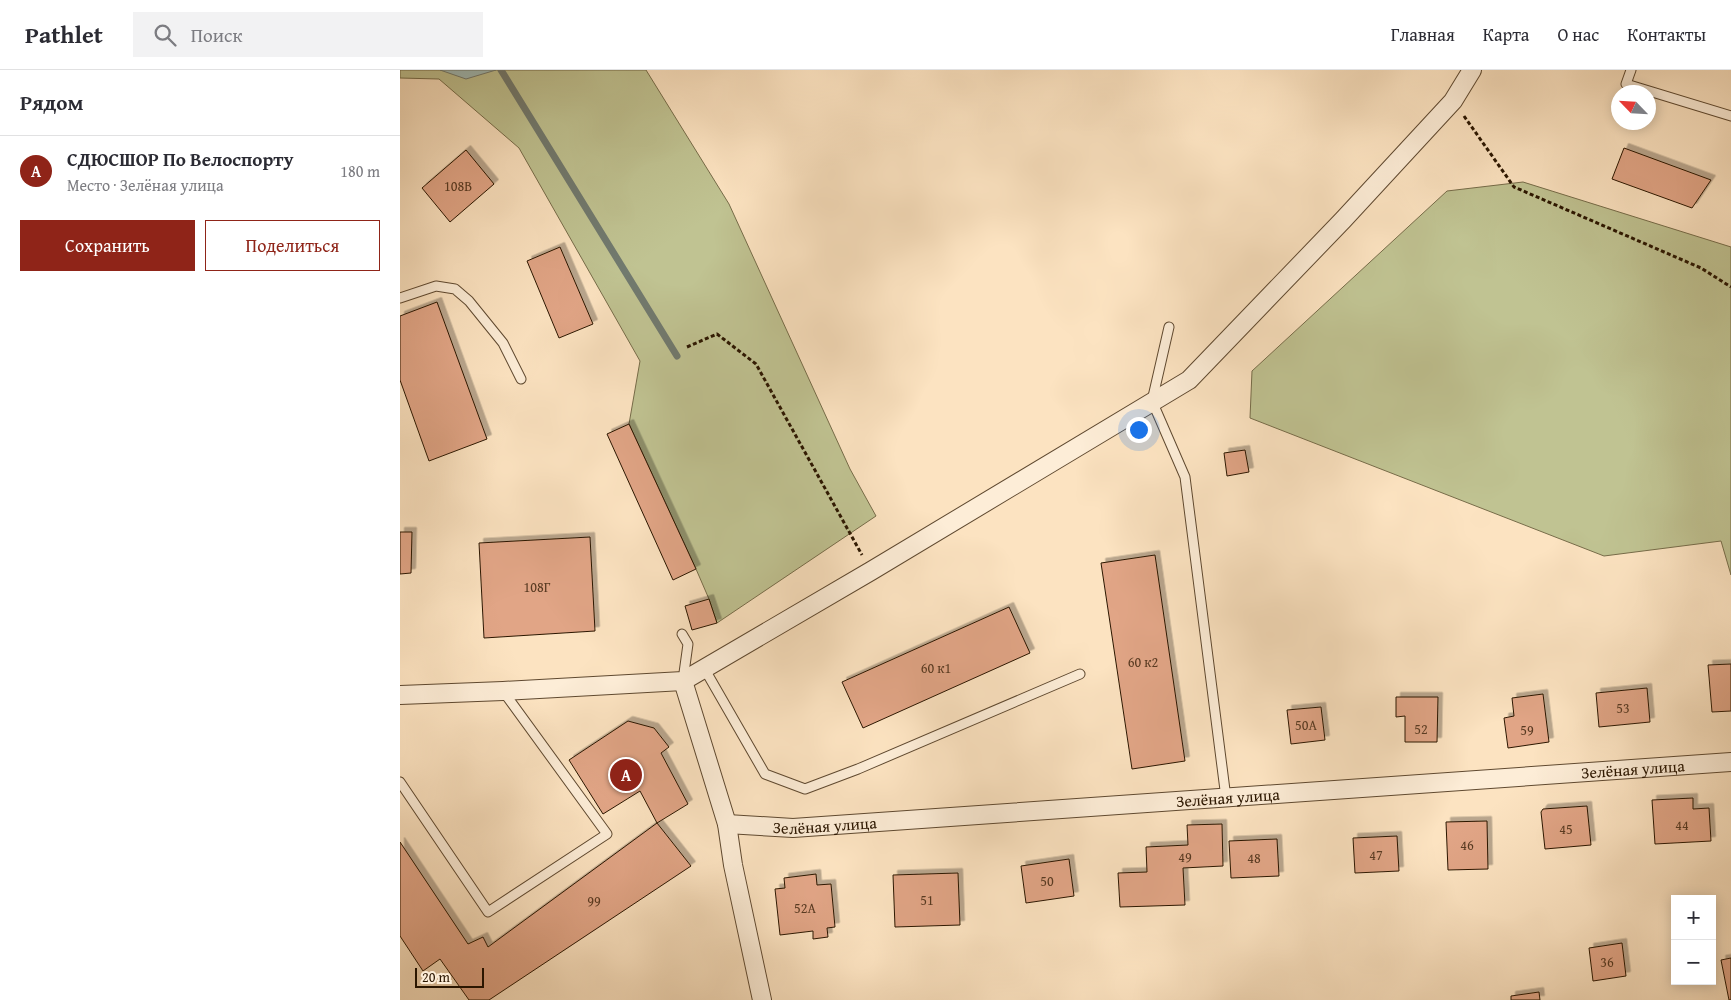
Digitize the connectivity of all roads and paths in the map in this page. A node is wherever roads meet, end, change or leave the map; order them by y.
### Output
1 (1472, 70) edge
2 (1631, 70) edge
3 (1454, 101) junction
4 (1731, 116) edge
5 (1731, 288) edge
6 (400, 298) edge
7 (1169, 327) dead end
8 (688, 347) dead end
9 (521, 379) dead end
10 (1152, 401) junction
11 (871, 571) junction
12 (682, 634) dead end
13 (704, 668) junction
14 (1080, 674) dead end
15 (682, 681) junction
16 (503, 691) junction
17 (400, 695) edge
18 (1731, 762) edge
19 (400, 782) edge
20 (1226, 798) junction
21 (727, 824) junction
22 (762, 1000) edge

1 - 3 street
2 - 4 lane
3 - 5 path
3 - 10 street
6 - 9 lane
7 - 10 lane
8 - 11 path
10 - 11 street
10 - 20 lane
11 - 13 street
12 - 15 lane
13 - 14 lane
13 - 15 street
15 - 16 street
15 - 21 street
16 - 17 street
16 - 19 lane
18 - 20 street, Зелёная улица
20 - 21 street, Зелёная улица
21 - 22 street

